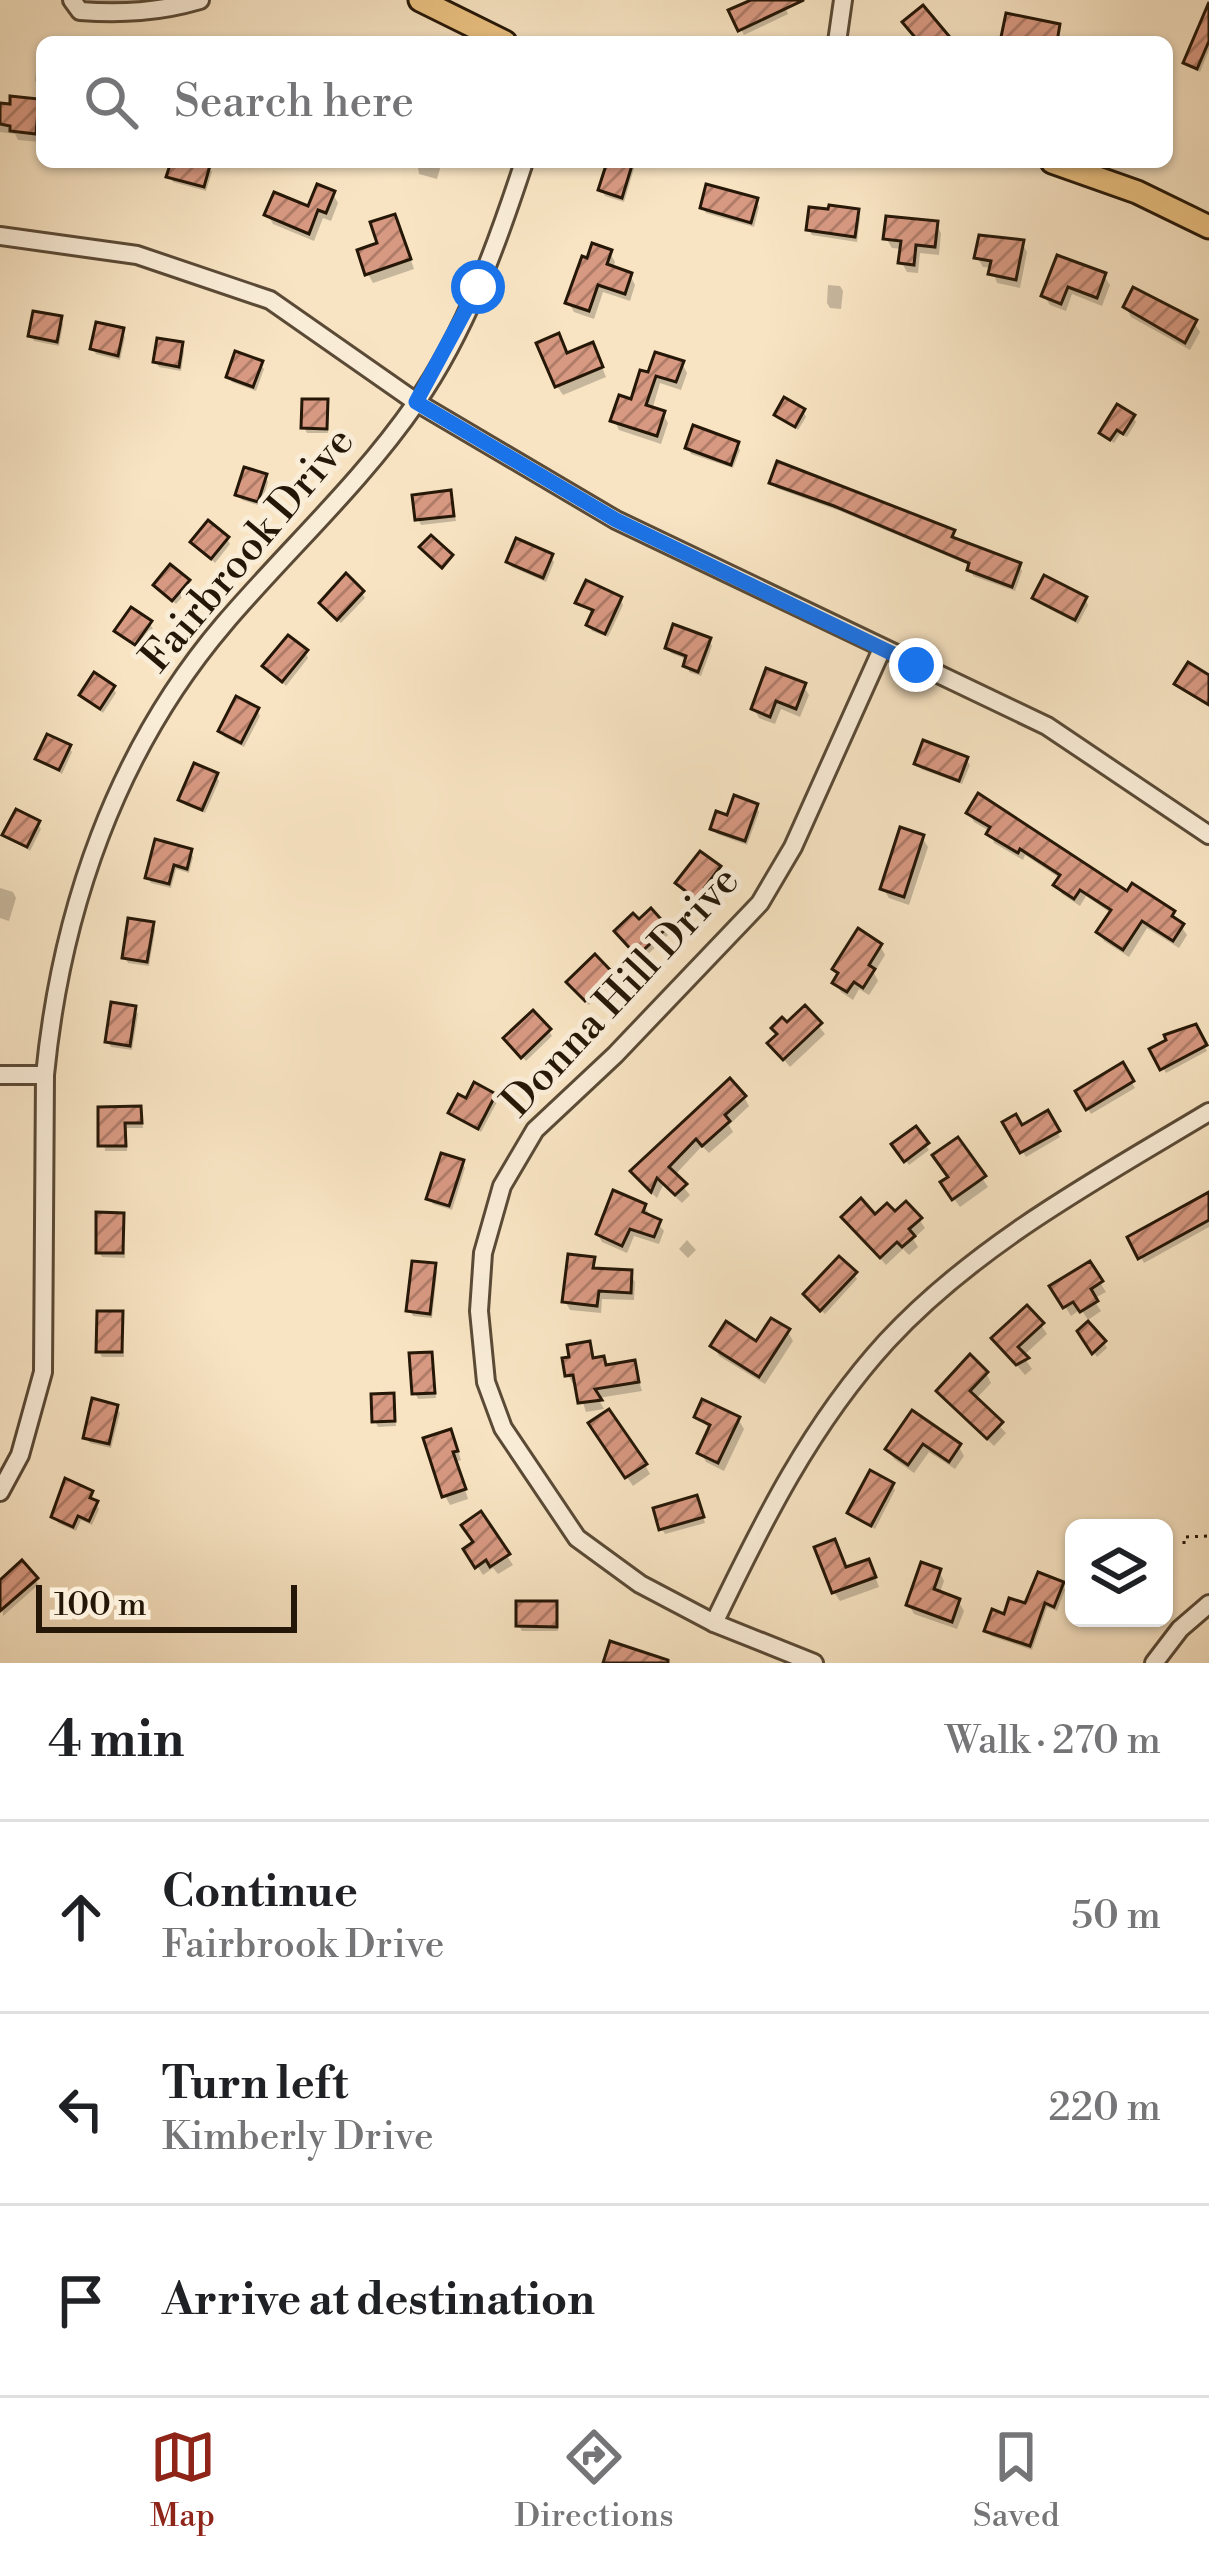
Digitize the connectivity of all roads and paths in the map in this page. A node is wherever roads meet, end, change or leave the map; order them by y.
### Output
1 (72, 0) edge
2 (200, 0) edge
3 (420, 0) edge
4 (843, 0) edge
5 (493, 36) edge
6 (838, 36) edge
7 (522, 168) edge
8 (1069, 168) edge
9 (1209, 227) edge
10 (0, 236) edge
11 (416, 402) junction
12 (882, 649) junction
13 (1209, 835) edge
14 (0, 1075) edge
15 (44, 1075) junction
16 (1209, 1112) edge
17 (0, 1492) edge
18 (1209, 1536) edge
19 (1184, 1544) dead end
20 (1209, 1604) edge
21 (714, 1623) junction
22 (814, 1663) edge
23 (1154, 1663) edge

1 - 2 street
3 - 5 main road
4 - 6 street
7 - 11 street, Fairbrook Drive
8 - 9 main road
10 - 11 street
11 - 12 street
11 - 15 street, Fairbrook Drive
12 - 13 street
12 - 21 street, Donna Hill Drive
14 - 15 street
15 - 17 street, Fairbrook Drive
16 - 21 street
18 - 19 path
20 - 23 street
21 - 22 street, Donna Hill Drive

